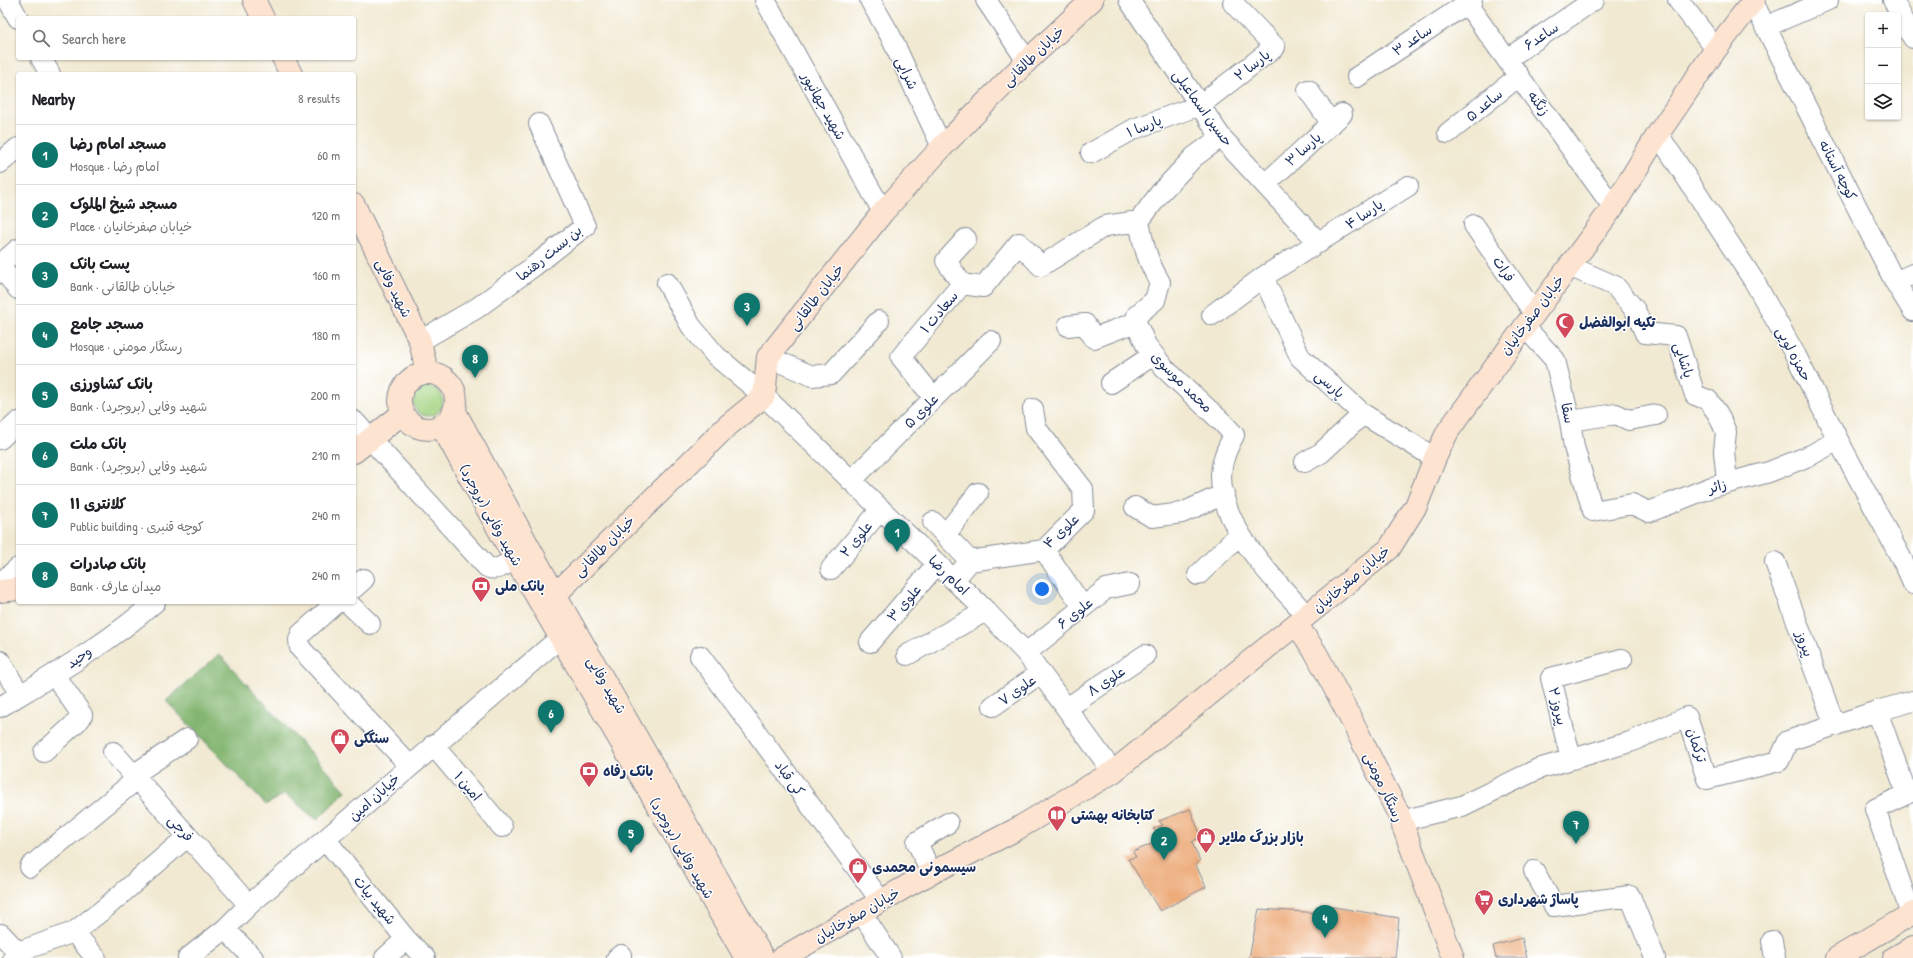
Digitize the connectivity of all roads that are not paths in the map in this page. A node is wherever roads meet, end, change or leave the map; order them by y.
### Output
1 (8, 0) edge
2 (254, 0) edge
3 (765, 0) edge
4 (870, 0) edge
5 (986, 0) edge
6 (1092, 0) edge
7 (1129, 0) edge
8 (1594, 0) edge
9 (1678, 0) edge
10 (1828, 0) edge
11 (1893, 0) edge
12 (1468, 1) edge
13 (1753, 1) edge
14 (1233, 2) dead end
15 (17, 16) edge
16 (262, 16) edge
17 (1766, 27) junction
18 (1913, 38) edge
19 (1716, 49) junction
20 (1507, 59) junction
21 (42, 60) edge
22 (284, 60) edge
23 (1027, 61) junction
24 (49, 72) edge
25 (290, 72) edge
26 (1520, 76) junction
27 (1357, 77) dead end
28 (1308, 90) dead end
29 (1200, 105) junction
30 (539, 124) dead end
31 (1448, 133) dead end
32 (1658, 134) junction
33 (1221, 137) junction
34 (942, 147) junction
35 (16, 150) edge
36 (1091, 153) dead end
37 (0, 163) edge
38 (1265, 184) junction
39 (1408, 186) dead end
40 (1613, 207) junction
41 (356, 209) edge
42 (883, 212) junction
43 (1139, 221) junction
44 (1474, 225) dead end
45 (966, 239) dead end
46 (1319, 243) junction
47 (16, 251) edge
48 (0, 265) edge
49 (1569, 266) junction
50 (1263, 277) junction
51 (1904, 278) edge
52 (667, 283) dead end
53 (962, 284) junction
54 (16, 287) edge
55 (1913, 311) edge
56 (1212, 315) dead end
57 (1529, 319) junction
58 (879, 321) dead end
59 (1136, 322) junction
60 (1068, 326) dead end
61 (420, 341) junction
62 (991, 341) dead end
63 (1153, 355) junction
64 (768, 357) junction
65 (427, 372) junction
66 (1111, 383) dead end
67 (764, 396) junction
68 (934, 398) junction
69 (1033, 409) dead end
70 (403, 413) junction
71 (1363, 414) junction
72 (1656, 415) dead end
73 (448, 418) junction
74 (1570, 421) junction
75 (16, 424) edge
76 (356, 427) edge
77 (0, 439) edge
78 (1838, 440) junction
79 (362, 446) edge
80 (1435, 458) junction
81 (1305, 462) dead end
82 (851, 481) junction
83 (1728, 483) junction
84 (978, 494) dead end
85 (1224, 494) junction
86 (1135, 507) dead end
87 (881, 510) junction
88 (1593, 511) joint
89 (1240, 534) junction
90 (1044, 550) junction
91 (515, 559) junction
92 (970, 562) junction
93 (1775, 562) dead end
94 (937, 564) junction
95 (831, 569) dead end
96 (16, 570) edge
97 (1198, 575) dead end
98 (954, 580) junction
99 (0, 583) edge
100 (1130, 584) dead end
101 (1913, 584) edge
102 (16, 589) edge
103 (0, 591) edge
104 (555, 595) junction
105 (153, 604) edge
106 (335, 604) edge
107 (349, 604) edge
108 (1083, 607) junction
109 (986, 611) junction
110 (1302, 620) junction
111 (370, 624) dead end
112 (561, 637) junction
113 (870, 642) dead end
114 (1026, 653) junction
115 (907, 655) dead end
116 (1145, 655) dead end
117 (700, 656) dead end
118 (1622, 659) dead end
119 (0, 661) edge
120 (1041, 673) junction
121 (54, 674) junction
122 (20, 695) junction
123 (1913, 701) edge
124 (993, 706) dead end
125 (0, 707) edge
126 (1067, 708) junction
127 (1878, 712) junction
128 (1835, 726) junction
129 (187, 739) dead end
130 (433, 745) junction
131 (44, 752) dead end
132 (113, 752) dead end
133 (1571, 759) junction
134 (410, 766) junction
135 (1113, 772) junction
136 (135, 777) junction
137 (1910, 792) edge
138 (1401, 821) junction
139 (948, 822) dead end
140 (502, 827) dead end
141 (188, 836) junction
142 (326, 840) junction
143 (30, 868) dead end
144 (1534, 871) dead end
145 (931, 873) junction
146 (881, 901) junction
147 (250, 905) junction
148 (861, 912) junction
149 (1912, 914) edge
150 (225, 929) junction
151 (74, 932) junction
152 (1, 934) dead end
153 (406, 939) junction
154 (1913, 947) edge
155 (15, 955) edge
156 (96, 958) edge
157 (188, 958) edge
158 (252, 958) edge
159 (385, 958) edge
160 (425, 958) edge
161 (746, 958) edge
162 (763, 958) edge
163 (782, 958) edge
164 (891, 958) edge
165 (1453, 958) edge
166 (1655, 958) edge
167 (1837, 958) edge
168 (1894, 958) edge

1 - 15 street
2 - 16 main road
3 - 42 street, شهید جهانپور
4 - 34 street, شرایی
5 - 23 street
6 - 23 main road, خیابان طالقانی
7 - 29 street, حسین اسماعیلی
8 - 20 street, ساعد۶
9 - 19 street
10 - 17 street
11 - 18 street
12 - 20 street, زنگنه
12 - 27 street, ساعد ۳
13 - 17 street
13 - 19 main road, خیابان صفرخانیان
14 - 29 street, پارسا ۲
17 - 51 street, کوچه آستانه
19 - 32 main road, خیابان صفرخانیان
20 - 26 street, زنگنه
21 - 24 street
22 - 25 main road
23 - 34 main road, خیابان طالقانی
26 - 31 street, ساعد ۵
26 - 40 street, زنگنه
28 - 38 street, پارسا ۳
29 - 33 street, حسین اسماعیلی
29 - 36 street, پارسا ۱
30 - 61 street, بن بست رهنما
32 - 40 main road, خیابان صفرخانیان
32 - 78 street, حمزه لویی
33 - 38 street, حسین اسماعیلی
33 - 43 street
34 - 42 main road, خیابان طالقانی
35 - 37 street
38 - 46 street, حسین اسماعیلی
39 - 46 street, پارسا ۴
40 - 49 main road, خیابان صفرخانیان
41 - 61 main road, شهید وفایی
42 - 64 main road, خیابان طالقانی
43 - 53 street, سعادت ۱
43 - 59 street
44 - 57 street, فرات
45 - 53 street
46 - 50 street, پارسا ۴
47 - 48 street
48 - 54 street
49 - 57 main road, خیابان صفرخانیان
49 - 83 street, پاشایی
50 - 56 street, پارسا ۴
50 - 71 street, پارسی
51 - 55 street, کوچه آستانه
52 - 67 street, امام رضا
53 - 68 street, سعادت ۱
57 - 74 street, سقا
57 - 80 main road, خیابان صفرخانیان
58 - 64 street
59 - 60 street
59 - 63 street, محمد موسوی
61 - 65 main road, شهید وفایی
62 - 68 street, علوی ۵
63 - 66 street
63 - 85 street, محمد موسوی
64 - 67 main road
65 - 70 main road
65 - 73 main road
67 - 82 street, امام رضا
67 - 104 main road, خیابان طالقانی
68 - 82 street, علوی ۵
69 - 90 street, علوی ۴
70 - 73 main road
70 - 79 main road
71 - 80 street, پارسی
71 - 81 street
72 - 74 street
73 - 91 main road, شهید وفایی (بروجرد)
73 - 104 main road, شهید وفایی
74 - 88 street, سقا
75 - 77 street
76 - 79 street
78 - 83 street, زائر
78 - 101 street, حمزه لویی
79 - 91 street
80 - 110 main road, خیابان صفرخانیان
82 - 87 street, امام رضا
83 - 88 street, زائر
84 - 92 street
85 - 86 street
85 - 89 street, محمد موسوی
87 - 94 street, امام رضا
87 - 95 street, علوی ۲
89 - 97 street
89 - 110 street, محمد موسوی
90 - 92 street, علوی ۴
90 - 108 street
91 - 112 main road, شهید وفایی (بروجرد)
92 - 98 street
93 - 128 street, پیروز
94 - 98 street, امام رضا
94 - 113 street, علوی ۳
96 - 99 street
98 - 109 street, امام رضا
100 - 108 street, علوی ۶
102 - 103 main road
104 - 162 main road, شهید وفایی
105 - 121 street, وحید
106 - 134 street
107 - 111 street
108 - 114 street, علوی ۶
109 - 114 street, امام رضا
109 - 115 street
110 - 135 main road, خیابان صفرخانیان
110 - 138 main road, رستگار مومنی
112 - 130 street, خیابان امین
112 - 161 main road, شهید وفایی (بروجرد)
114 - 120 street, امام رضا
116 - 126 street, علوی ۸
117 - 146 street, کی قباد
118 - 133 street, پیروز ۲
119 - 122 street
120 - 124 street, علوی ۷
120 - 126 street, امام رضا
121 - 122 street, وحید
121 - 131 street
122 - 125 street, وحید
123 - 127 street, ترکمان
126 - 135 street, امام رضا
127 - 128 street, ترکمان
127 - 137 street
128 - 133 street, ترکمان
129 - 136 street
130 - 134 street, خیابان امین
130 - 140 street, امین ۱
132 - 136 street, فرجی
133 - 138 street, ترکمان
134 - 142 street, خیابان امین
135 - 145 main road, خیابان صفرخانیان
136 - 141 street, فرجی
136 - 143 street
137 - 149 street
138 - 165 main road, رستگار مومنی
139 - 145 street
141 - 147 street, فرجی
141 - 151 street
142 - 147 street, خیابان امین
142 - 153 street, شهید بیات
144 - 166 street
145 - 146 main road, خیابان صفرخانیان
146 - 148 main road, خیابان صفرخانیان
147 - 150 street, خیابان امین
148 - 163 main road, خیابان صفرخانیان
148 - 164 street
149 - 167 main road
150 - 157 street, خیابان امین
150 - 158 street
151 - 155 street
151 - 156 street
152 - 155 street
153 - 159 street
153 - 160 street, شهید بیات
154 - 168 main road

